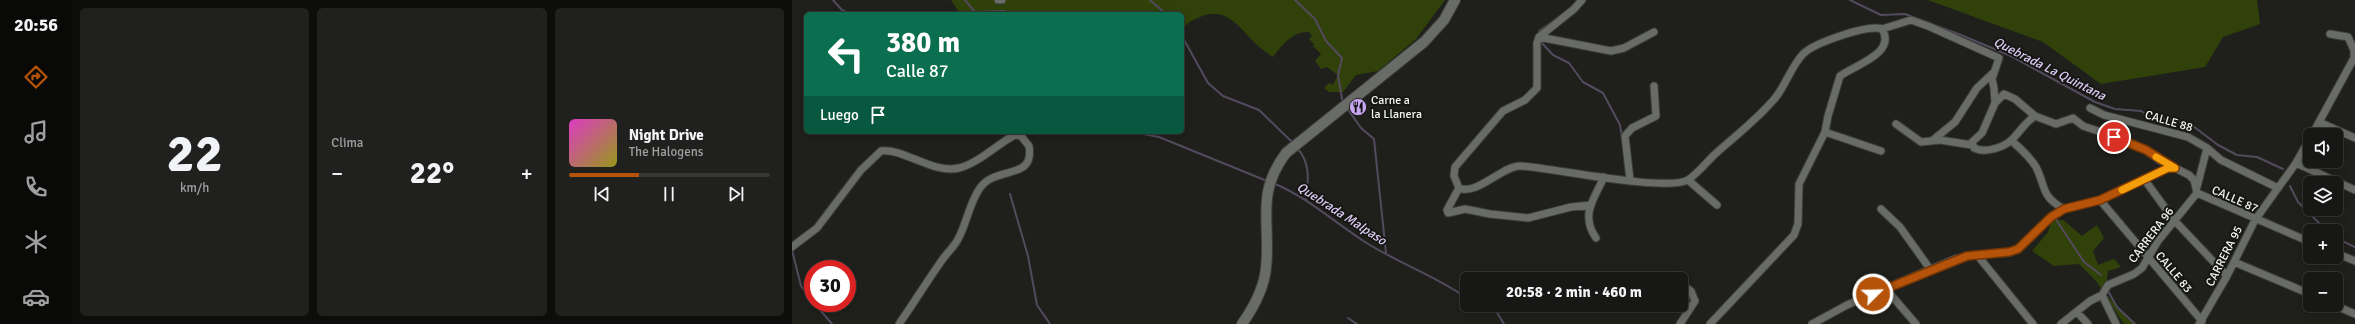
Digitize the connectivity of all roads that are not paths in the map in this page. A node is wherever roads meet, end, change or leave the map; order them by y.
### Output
1 (998, 0) edge
2 (1002, 0) edge
3 (1455, 0) edge
4 (1582, 0) edge
5 (1882, 29) junction
6 (1654, 32) dead end
7 (2330, 34) dead end
8 (1539, 37) junction
9 (1994, 72) junction
10 (1654, 86) dead end
11 (1995, 104) junction
12 (2090, 108) dead end
13 (2035, 116) junction
14 (2319, 122) junction
15 (1896, 124) dead end
16 (2316, 128) edge
17 (1825, 132) junction
18 (2355, 138) edge
19 (1933, 140) junction
20 (2013, 142) junction
21 (1972, 145) junction
22 (2207, 148) junction
23 (2303, 150) edge
24 (1880, 151) dead end
25 (2296, 163) junction
26 (2175, 168) junction
27 (1604, 177) junction
28 (1630, 180) junction
29 (1688, 180) junction
30 (2144, 180) junction
31 (1459, 188) junction
32 (2278, 188) junction
33 (2197, 190) junction
34 (2355, 190) edge
35 (2100, 200) junction
36 (1592, 205) junction
37 (1717, 205) dead end
38 (2064, 209) junction
39 (1880, 210) dead end
40 (2174, 220) junction
41 (2255, 220) junction
42 (1596, 238) dead end
43 (2303, 239) edge
44 (792, 247) edge
45 (1978, 256) junction
46 (2343, 256) edge
47 (2148, 258) junction
48 (2355, 261) edge
49 (2234, 262) junction
50 (1930, 269) junction
51 (2227, 276) junction
52 (1885, 288) junction
53 (1688, 289) edge
54 (2303, 291) edge
55 (2102, 295) junction
56 (2343, 309) edge
57 (1688, 312) edge
58 (1688, 312) edge
59 (2077, 312) junction
60 (2355, 314) edge
61 (2200, 322) edge
62 (899, 324) edge
63 (1242, 324) edge
64 (1680, 324) edge
65 (1710, 324) edge
66 (1812, 324) edge
67 (1916, 324) edge
68 (2033, 324) edge
69 (2060, 324) edge
70 (2088, 324) edge
71 (2116, 324) edge

1 - 2 street
3 - 63 main road
4 - 8 street
5 - 9 street
5 - 17 street
5 - 29 street
6 - 8 street
7 - 14 street
8 - 31 street
9 - 11 street
9 - 19 street
10 - 28 street
11 - 13 street
11 - 21 street
12 - 22 street, CALLE 88
13 - 20 street
13 - 26 street, CALLE 87
14 - 16 street
14 - 18 street
15 - 19 street
17 - 24 street
17 - 65 street
19 - 21 street
20 - 21 street
20 - 38 street
22 - 32 street, CALLE 88
22 - 33 street, CARRERA 96
23 - 25 street, CARRERA 95
25 - 32 street, CARRERA 95
25 - 34 street
26 - 30 street
26 - 33 street, CALLE 87
27 - 28 street
27 - 31 street
27 - 36 street
28 - 29 street
29 - 37 street
30 - 35 street
30 - 40 street
31 - 36 street
32 - 41 street, CARRERA 95
33 - 40 street, CARRERA 96
33 - 41 street, CALLE 87
35 - 38 street
35 - 47 street, CALLE 83
36 - 42 street
38 - 45 street
39 - 50 street
40 - 47 street, CARRERA 96
40 - 51 street
41 - 43 street, CALLE 87
41 - 49 street, CARRERA 95
44 - 62 street
45 - 50 street
45 - 68 street
46 - 48 street
47 - 55 street, CARRERA 96
47 - 61 street, CALLE 83
49 - 51 street, CARRERA 95
49 - 54 street
50 - 52 street
51 - 61 street, CARRERA 95
52 - 66 street
52 - 67 street
53 - 58 street
55 - 59 street, CARRERA 96
55 - 71 street
56 - 60 street
57 - 64 street
59 - 69 street, CARRERA 96
59 - 70 street

